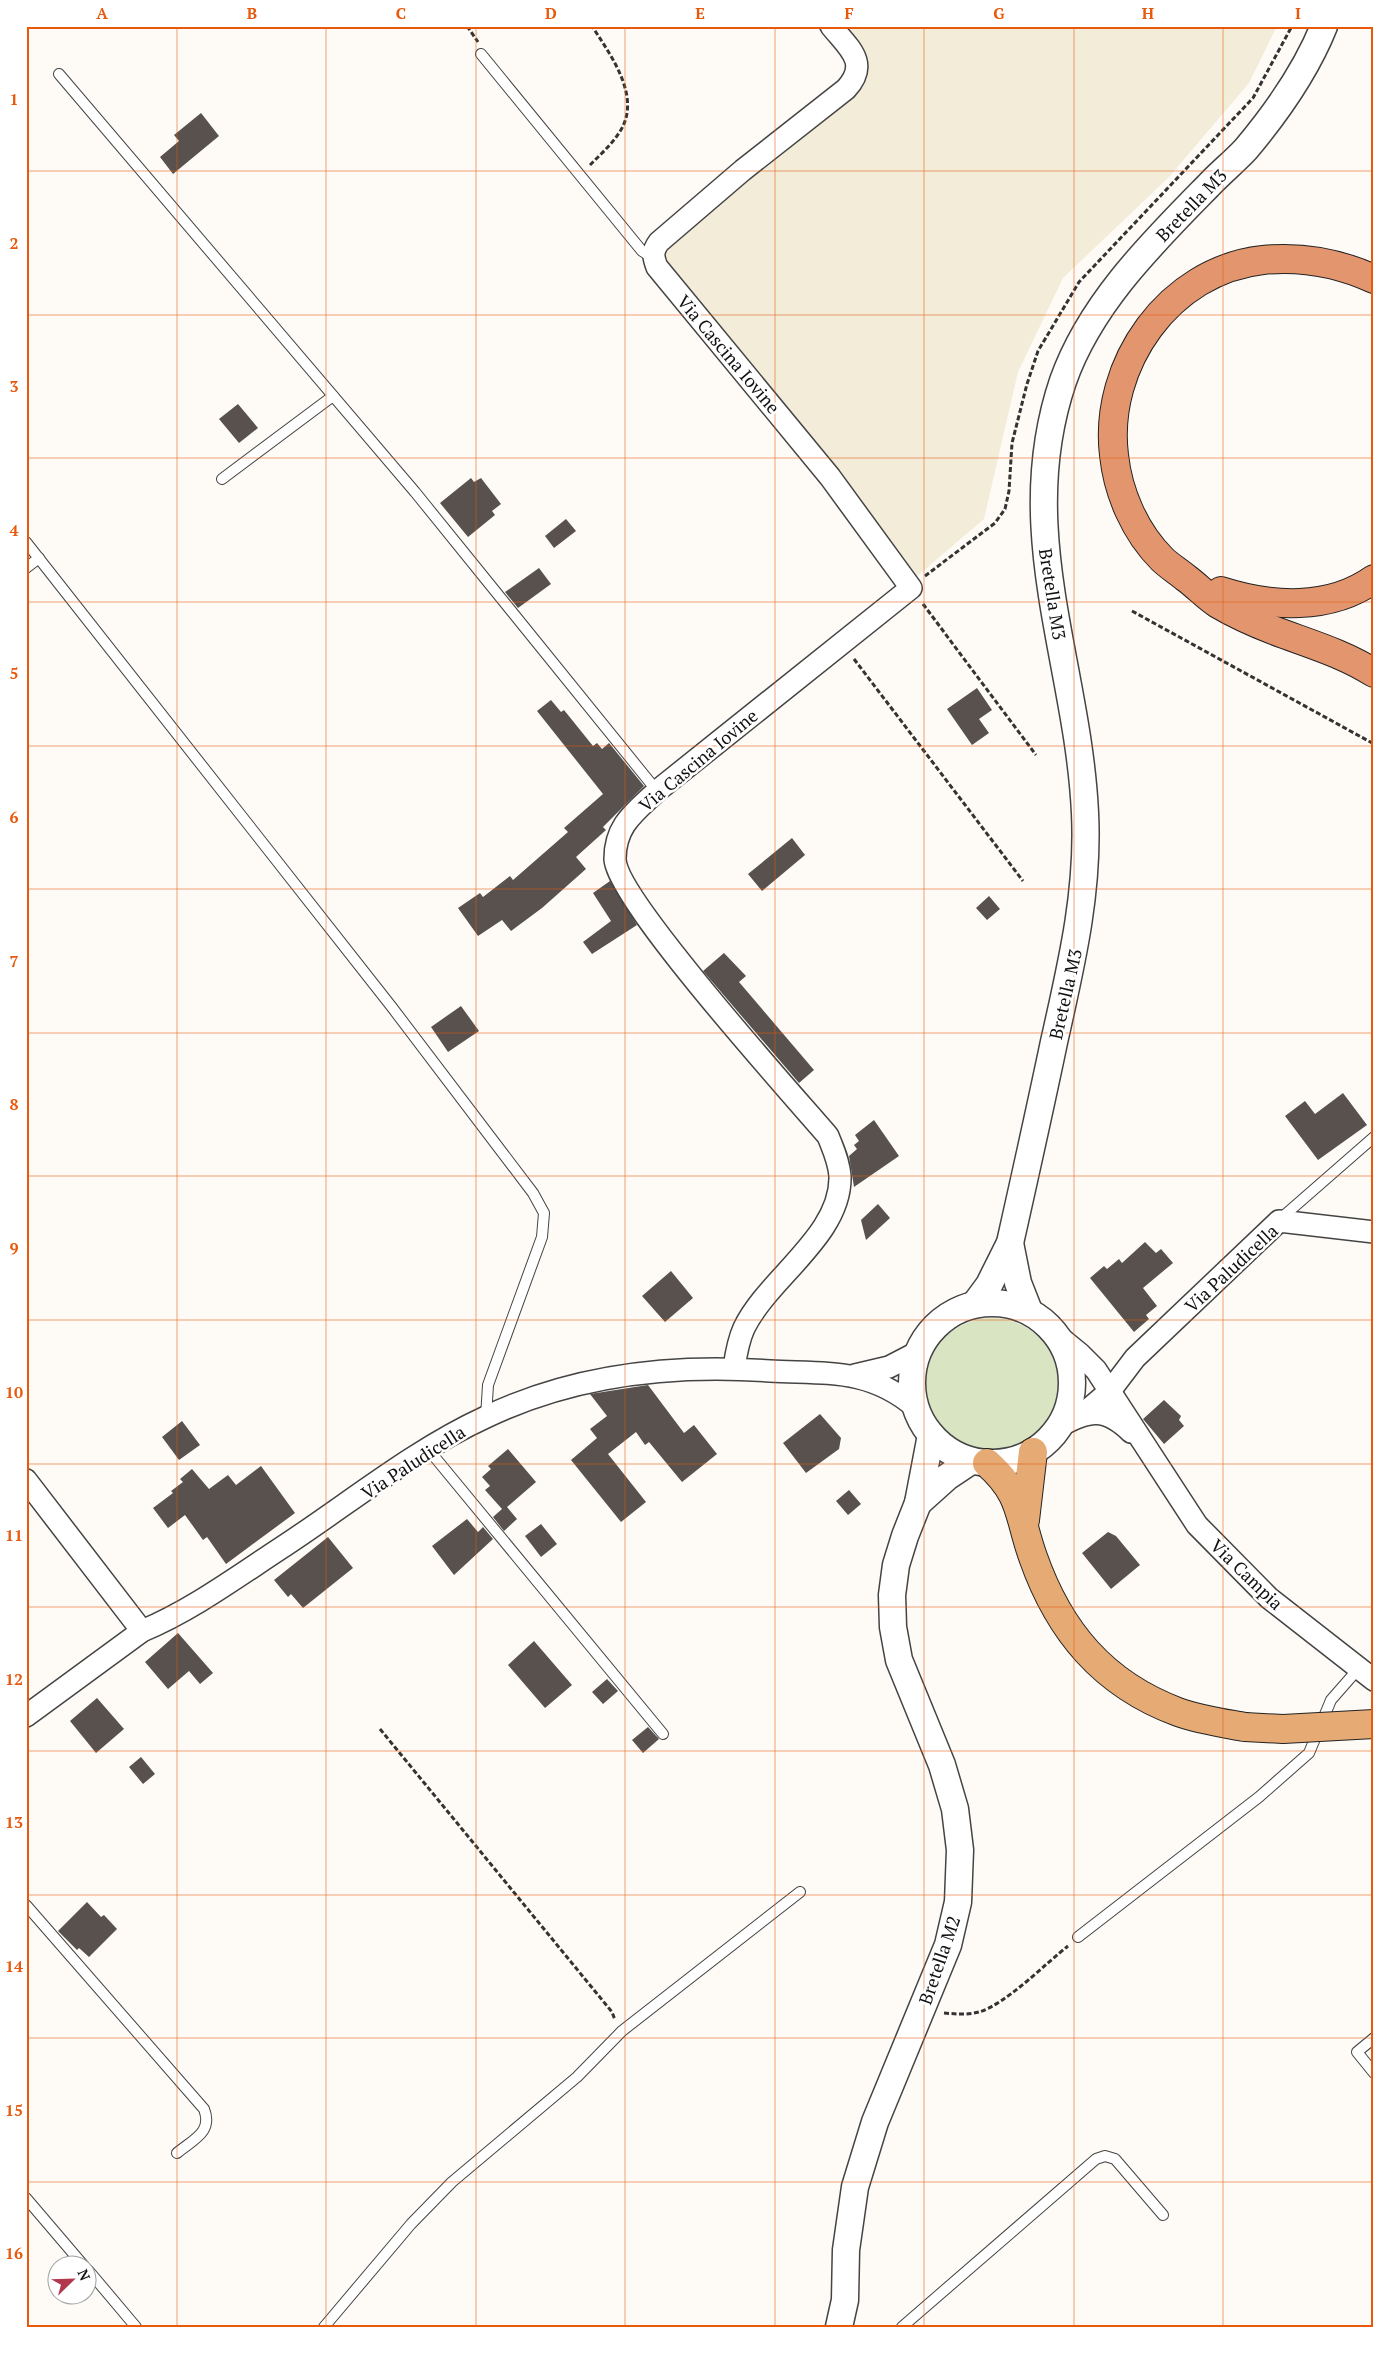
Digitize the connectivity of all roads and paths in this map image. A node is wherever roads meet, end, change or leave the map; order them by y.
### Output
1 (592, 26) edge
2 (831, 26) edge
3 (1324, 26) edge
4 (481, 54) dead end
5 (58, 74) dead end
6 (584, 181) junction
7 (653, 258) junction
8 (1374, 279) edge
9 (333, 396) junction
10 (222, 479) dead end
11 (26, 542) edge
12 (39, 558) junction
13 (26, 568) edge
14 (1374, 579) edge
15 (1189, 580) junction
16 (911, 588) junction
17 (1132, 611) dead end
18 (841, 643) junction
19 (1374, 673) edge
20 (1374, 744) edge
21 (1036, 755) dead end
22 (657, 791) junction
23 (1023, 881) dead end
24 (1374, 1137) edge
25 (1279, 1221) junction
26 (1374, 1232) edge
27 (1010, 1243) junction
28 (975, 1304) junction
29 (1029, 1311) junction
30 (1058, 1336) junction
31 (918, 1352) junction
32 (1080, 1354) junction
33 (1135, 1358) junction
34 (734, 1368) junction
35 (855, 1376) junction
36 (1110, 1391) junction
37 (915, 1407) junction
38 (1083, 1414) junction
39 (486, 1417) junction
40 (1060, 1426) junction
41 (931, 1435) junction
42 (1144, 1445) junction
43 (428, 1449) junction
44 (1033, 1452) junction
45 (979, 1462) junction
46 (26, 1480) edge
47 (918, 1503) junction
48 (1024, 1524) junction
49 (142, 1631) junction
50 (1367, 1674) edge
51 (26, 1716) edge
52 (1374, 1724) edge
53 (380, 1729) dead end
54 (663, 1734) dead end
55 (800, 1892) dead end
56 (26, 1905) edge
57 (1078, 1937) joint
58 (923, 2007) junction
59 (622, 2031) junction
60 (1374, 2038) edge
61 (1374, 2073) edge
62 (177, 2153) dead end
63 (26, 2198) edge
64 (1163, 2215) dead end
65 (75, 2256) edge
66 (98, 2282) edge
67 (845, 2300) junction
68 (136, 2327) edge
69 (324, 2327) edge
70 (839, 2327) edge
71 (858, 2327) edge
72 (902, 2327) edge

1 - 6 path
2 - 7 street
3 - 27 street, Bretella M3
4 - 6 lane
5 - 9 lane
6 - 7 lane
7 - 16 street, Via Cascina Iovine
8 - 15 highway
9 - 10 lane
9 - 22 lane
11 - 12 lane
12 - 13 lane
12 - 39 lane
14 - 15 highway
15 - 19 highway
16 - 18 street, Via Cascina Iovine
16 - 21 path
17 - 20 path
18 - 22 street, Via Cascina Iovine
18 - 23 path
22 - 34 street, Via Cascina Iovine
24 - 25 lane
25 - 26 street, Via Paludicella
25 - 33 street, Via Paludicella
27 - 28 street, Bretella M3
27 - 29 street, Bretella M3
28 - 29 street
28 - 31 street
29 - 30 street
30 - 32 street
30 - 40 street
31 - 35 street, Via Paludicella
31 - 37 street
32 - 33 street
32 - 36 street
33 - 36 street, Via Paludicella
34 - 35 street, Via Paludicella
34 - 39 street, Via Paludicella
35 - 37 street, Via Paludicella
36 - 38 street, Via Paludicella
36 - 42 street
37 - 41 street
38 - 40 street, Via Paludicella
38 - 42 street
39 - 43 street, Via Paludicella
40 - 44 street
41 - 45 street
41 - 47 street, Bretella M2
42 - 50 street, Via Campia
43 - 49 street, Via Paludicella
43 - 54 lane
44 - 45 street
44 - 48 highway
45 - 47 street, Bretella M2
45 - 48 highway
46 - 49 street
47 - 58 street, Bretella M2
48 - 52 highway, bridge
49 - 51 street, Via Paludicella
50 - 57 lane
53 - 59 path
55 - 59 lane
56 - 62 lane
57 - 58 path
58 - 67 street, Bretella M2
59 - 69 lane
60 - 61 lane
63 - 65 lane
64 - 72 lane
66 - 68 lane
67 - 70 street, Bretella M2
67 - 71 street, Bretella M2

